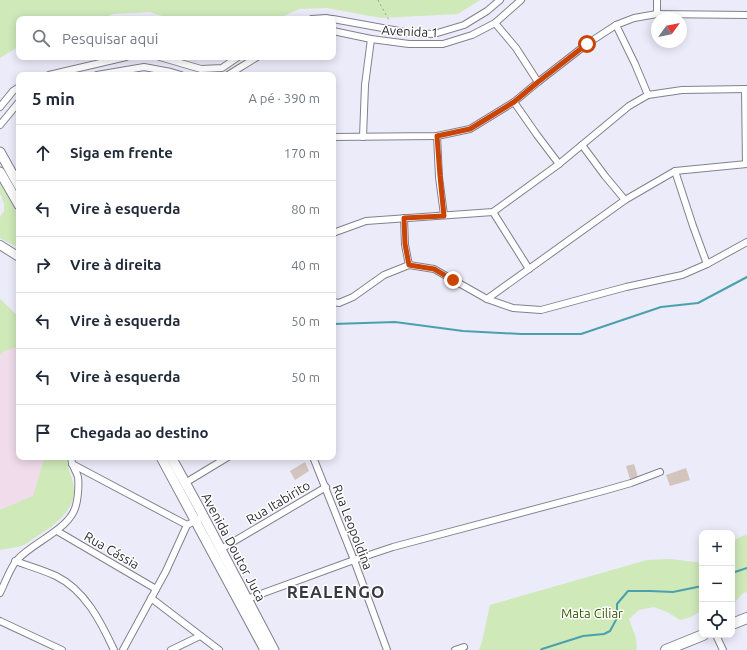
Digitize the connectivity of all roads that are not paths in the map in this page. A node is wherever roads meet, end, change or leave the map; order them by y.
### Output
1 (500, 0) edge
2 (521, 0) edge
3 (657, 0) edge
4 (657, 12) edge
5 (687, 14) edge
6 (651, 15) edge
7 (747, 15) edge
8 (336, 20) edge
9 (495, 23) junction
10 (616, 25) junction
11 (336, 32) edge
12 (372, 39) junction
13 (113, 60) edge
14 (170, 60) edge
15 (234, 60) edge
16 (252, 60) edge
17 (222, 68) junction
18 (62, 72) edge
19 (114, 72) edge
20 (171, 72) edge
21 (222, 72) edge
22 (233, 72) edge
23 (538, 82) junction
24 (16, 89) edge
25 (746, 89) edge
26 (648, 96) junction
27 (514, 102) junction
28 (16, 106) edge
29 (0, 107) edge
30 (0, 125) edge
31 (437, 136) junction
32 (336, 137) edge
33 (363, 137) junction
34 (582, 145) junction
35 (0, 152) edge
36 (559, 164) junction
37 (747, 164) edge
38 (0, 172) edge
39 (675, 172) junction
40 (16, 181) edge
41 (625, 200) junction
42 (16, 201) edge
43 (493, 212) junction
44 (444, 216) junction
45 (404, 218) junction
46 (336, 232) edge
47 (747, 242) edge
48 (0, 246) edge
49 (16, 255) edge
50 (707, 264) junction
51 (409, 265) junction
52 (529, 269) junction
53 (486, 299) junction
54 (336, 302) edge
55 (72, 460) edge
56 (163, 460) edge
57 (173, 460) edge
58 (223, 460) edge
59 (314, 460) edge
60 (660, 472) dead end
61 (185, 484) junction
62 (326, 487) junction
63 (196, 521) junction
64 (57, 531) junction
65 (221, 549) junction
66 (354, 560) junction
67 (15, 561) junction
68 (156, 589) junction
69 (0, 593) edge
70 (151, 598) junction
71 (248, 599) junction
72 (747, 618) edge
73 (0, 620) edge
74 (735, 623) edge
75 (200, 636) junction
76 (699, 637) edge
77 (717, 638) edge
78 (464, 647) dead end
79 (62, 650) edge
80 (114, 650) edge
81 (123, 650) edge
82 (171, 650) edge
83 (219, 650) edge
84 (265, 650) edge
85 (274, 650) edge
86 (387, 650) edge
87 (455, 650) edge
88 (666, 650) edge
89 (723, 650) edge

1 - 8 street, Avenida 1
2 - 9 street, Avenida 1
3 - 4 street
5 - 7 street
6 - 10 street
9 - 12 street, Avenida 1
9 - 23 street
10 - 23 street
10 - 26 street
11 - 12 street, Avenida 1
12 - 33 street
13 - 18 street
14 - 17 street
15 - 17 street
16 - 22 street
17 - 21 street
19 - 20 street
23 - 27 street
24 - 29 street
25 - 26 street
25 - 37 street
26 - 34 street
27 - 31 street
27 - 36 street
28 - 30 street
31 - 33 street
31 - 44 street
32 - 33 street
34 - 36 street
34 - 41 street
35 - 40 main road
36 - 43 street
37 - 39 street
38 - 42 main road
39 - 41 street
39 - 50 street
41 - 52 street
43 - 44 street
43 - 52 street
44 - 45 street
45 - 46 street
45 - 51 street
47 - 50 street
48 - 49 street
50 - 53 street
51 - 53 street
51 - 54 street
52 - 53 street
55 - 63 street
55 - 64 street
56 - 63 main road, Avenida Doutor Juca
57 - 61 main road, Avenida Doutor Juca
58 - 61 street
59 - 62 street, Rua Leopoldina
60 - 66 street
61 - 63 main road, Avenida Doutor Juca
62 - 65 street, Rua Itabirito
62 - 66 street, Rua Leopoldina
63 - 65 main road, Avenida Doutor Juca
63 - 68 street
63 - 84 main road, Avenida Doutor Juca
64 - 67 street
64 - 68 street, Rua Cássia
65 - 71 main road, Avenida Doutor Juca
66 - 71 street
66 - 86 street, Rua Leopoldina
67 - 69 street
67 - 80 street
68 - 70 street
70 - 75 street
70 - 81 street
71 - 85 main road, Avenida Doutor Juca
72 - 74 main road
73 - 79 street
75 - 82 street
75 - 83 street
76 - 88 main road
77 - 89 street
78 - 87 street

